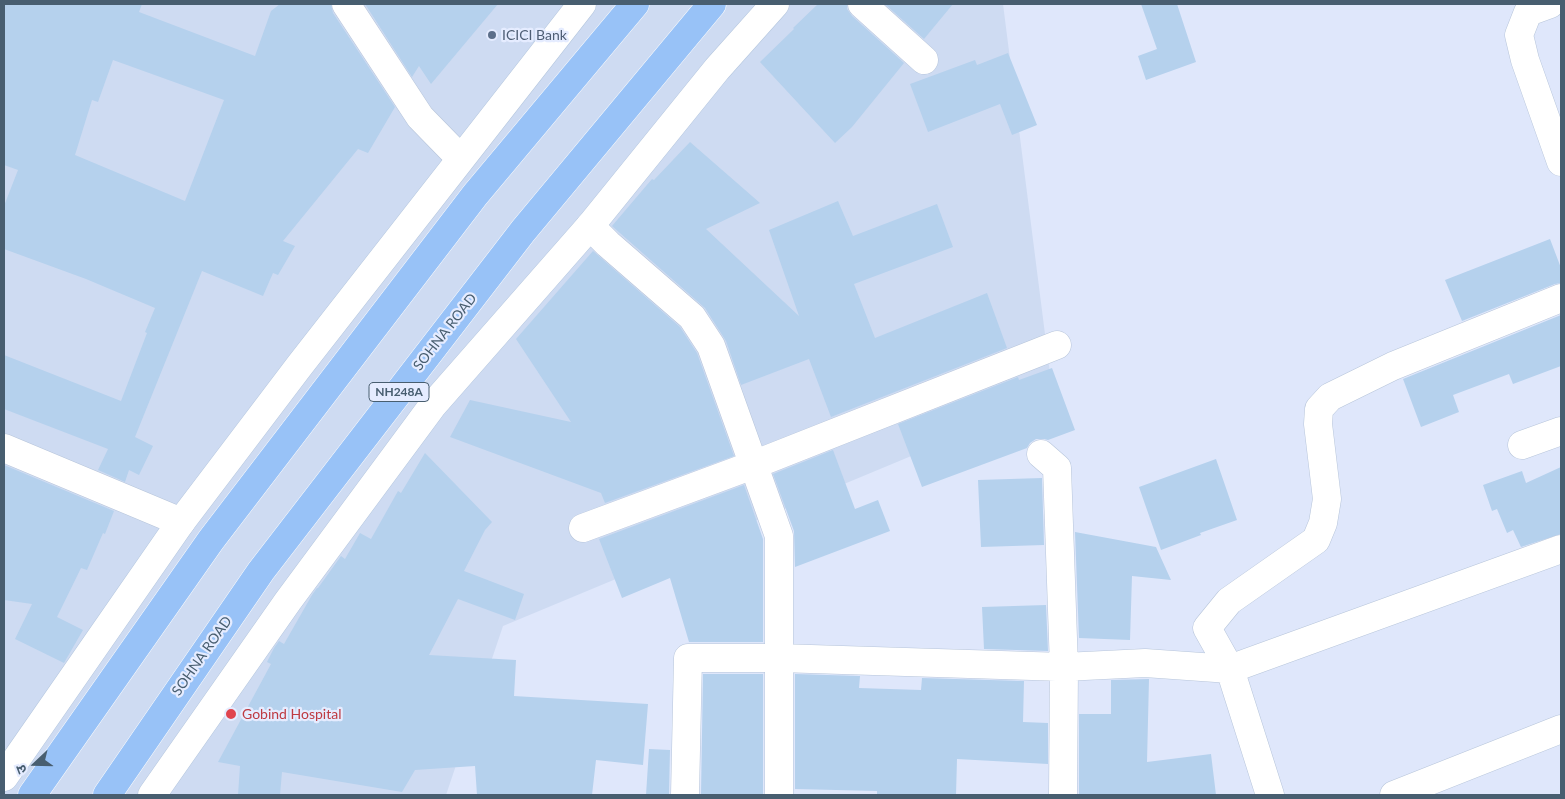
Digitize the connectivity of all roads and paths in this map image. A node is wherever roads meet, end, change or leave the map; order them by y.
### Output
1 (346, 4) edge
2 (582, 4) edge
3 (635, 4) edge
4 (712, 4) edge
5 (775, 4) edge
6 (862, 4) edge
7 (1550, 4) edge
8 (924, 60) dead end
9 (460, 158) junction
10 (1561, 162) edge
11 (590, 226) junction
12 (1561, 298) edge
13 (1057, 345) dead end
14 (1561, 431) edge
15 (1522, 445) dead end
16 (4, 448) edge
17 (1041, 454) dead end
18 (753, 465) junction
19 (181, 522) junction
20 (583, 528) dead end
21 (1561, 548) edge
22 (779, 658) junction
23 (1064, 667) junction
24 (1230, 670) junction
25 (1561, 729) edge
26 (4, 777) edge
27 (32, 795) edge
28 (107, 795) edge
29 (152, 795) edge
30 (684, 795) edge
31 (779, 795) edge
32 (1062, 795) edge
33 (1270, 795) edge
34 (1394, 795) edge

1 - 9 street
2 - 9 street
3 - 27 highway
4 - 28 highway, SOHNA ROAD / NH248A
5 - 11 street
6 - 8 street
7 - 10 street
9 - 19 street
11 - 18 street
11 - 29 street
12 - 24 street
13 - 18 street
14 - 15 street
16 - 19 street
17 - 23 street
18 - 20 street
18 - 22 street
19 - 26 street
21 - 24 street
22 - 23 street
22 - 30 street
22 - 31 street
23 - 24 street
23 - 32 street
24 - 33 street
25 - 34 street

